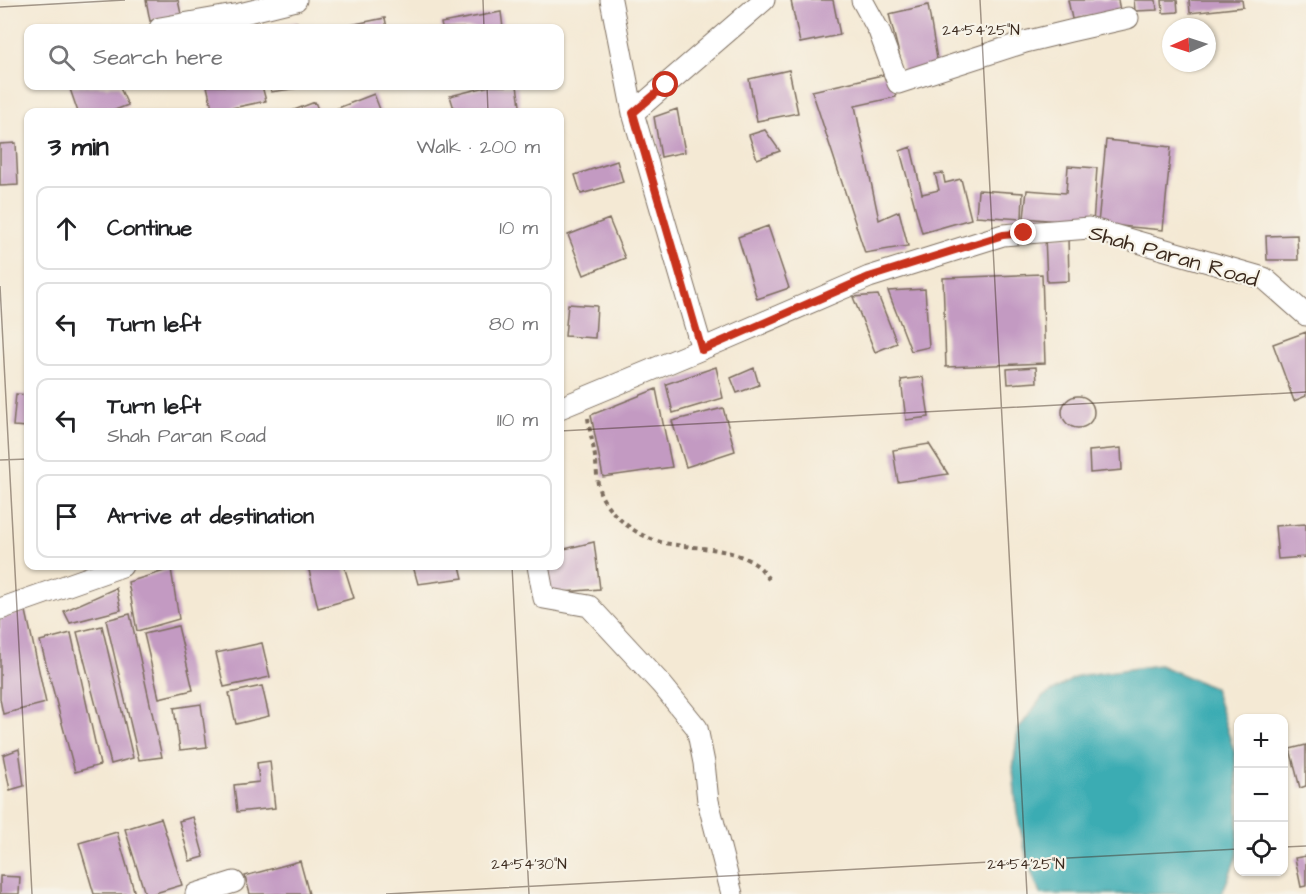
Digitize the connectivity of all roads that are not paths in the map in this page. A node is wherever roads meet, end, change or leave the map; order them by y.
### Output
1 (296, 0) edge
2 (611, 0) edge
3 (764, 0) edge
4 (862, 0) edge
5 (1128, 18) dead end
6 (183, 24) edge
7 (633, 113) junction
8 (1306, 315) edge
9 (702, 350) junction
10 (564, 406) edge
11 (111, 570) edge
12 (539, 570) edge
13 (0, 609) edge
14 (234, 882) dead end
15 (196, 894) edge
16 (732, 894) edge

1 - 6 street
2 - 7 street
3 - 7 street
4 - 5 street
7 - 9 street
8 - 9 street, Shah Paran Road
9 - 10 street, Shah Paran Road
11 - 13 street
12 - 16 street
14 - 15 street

